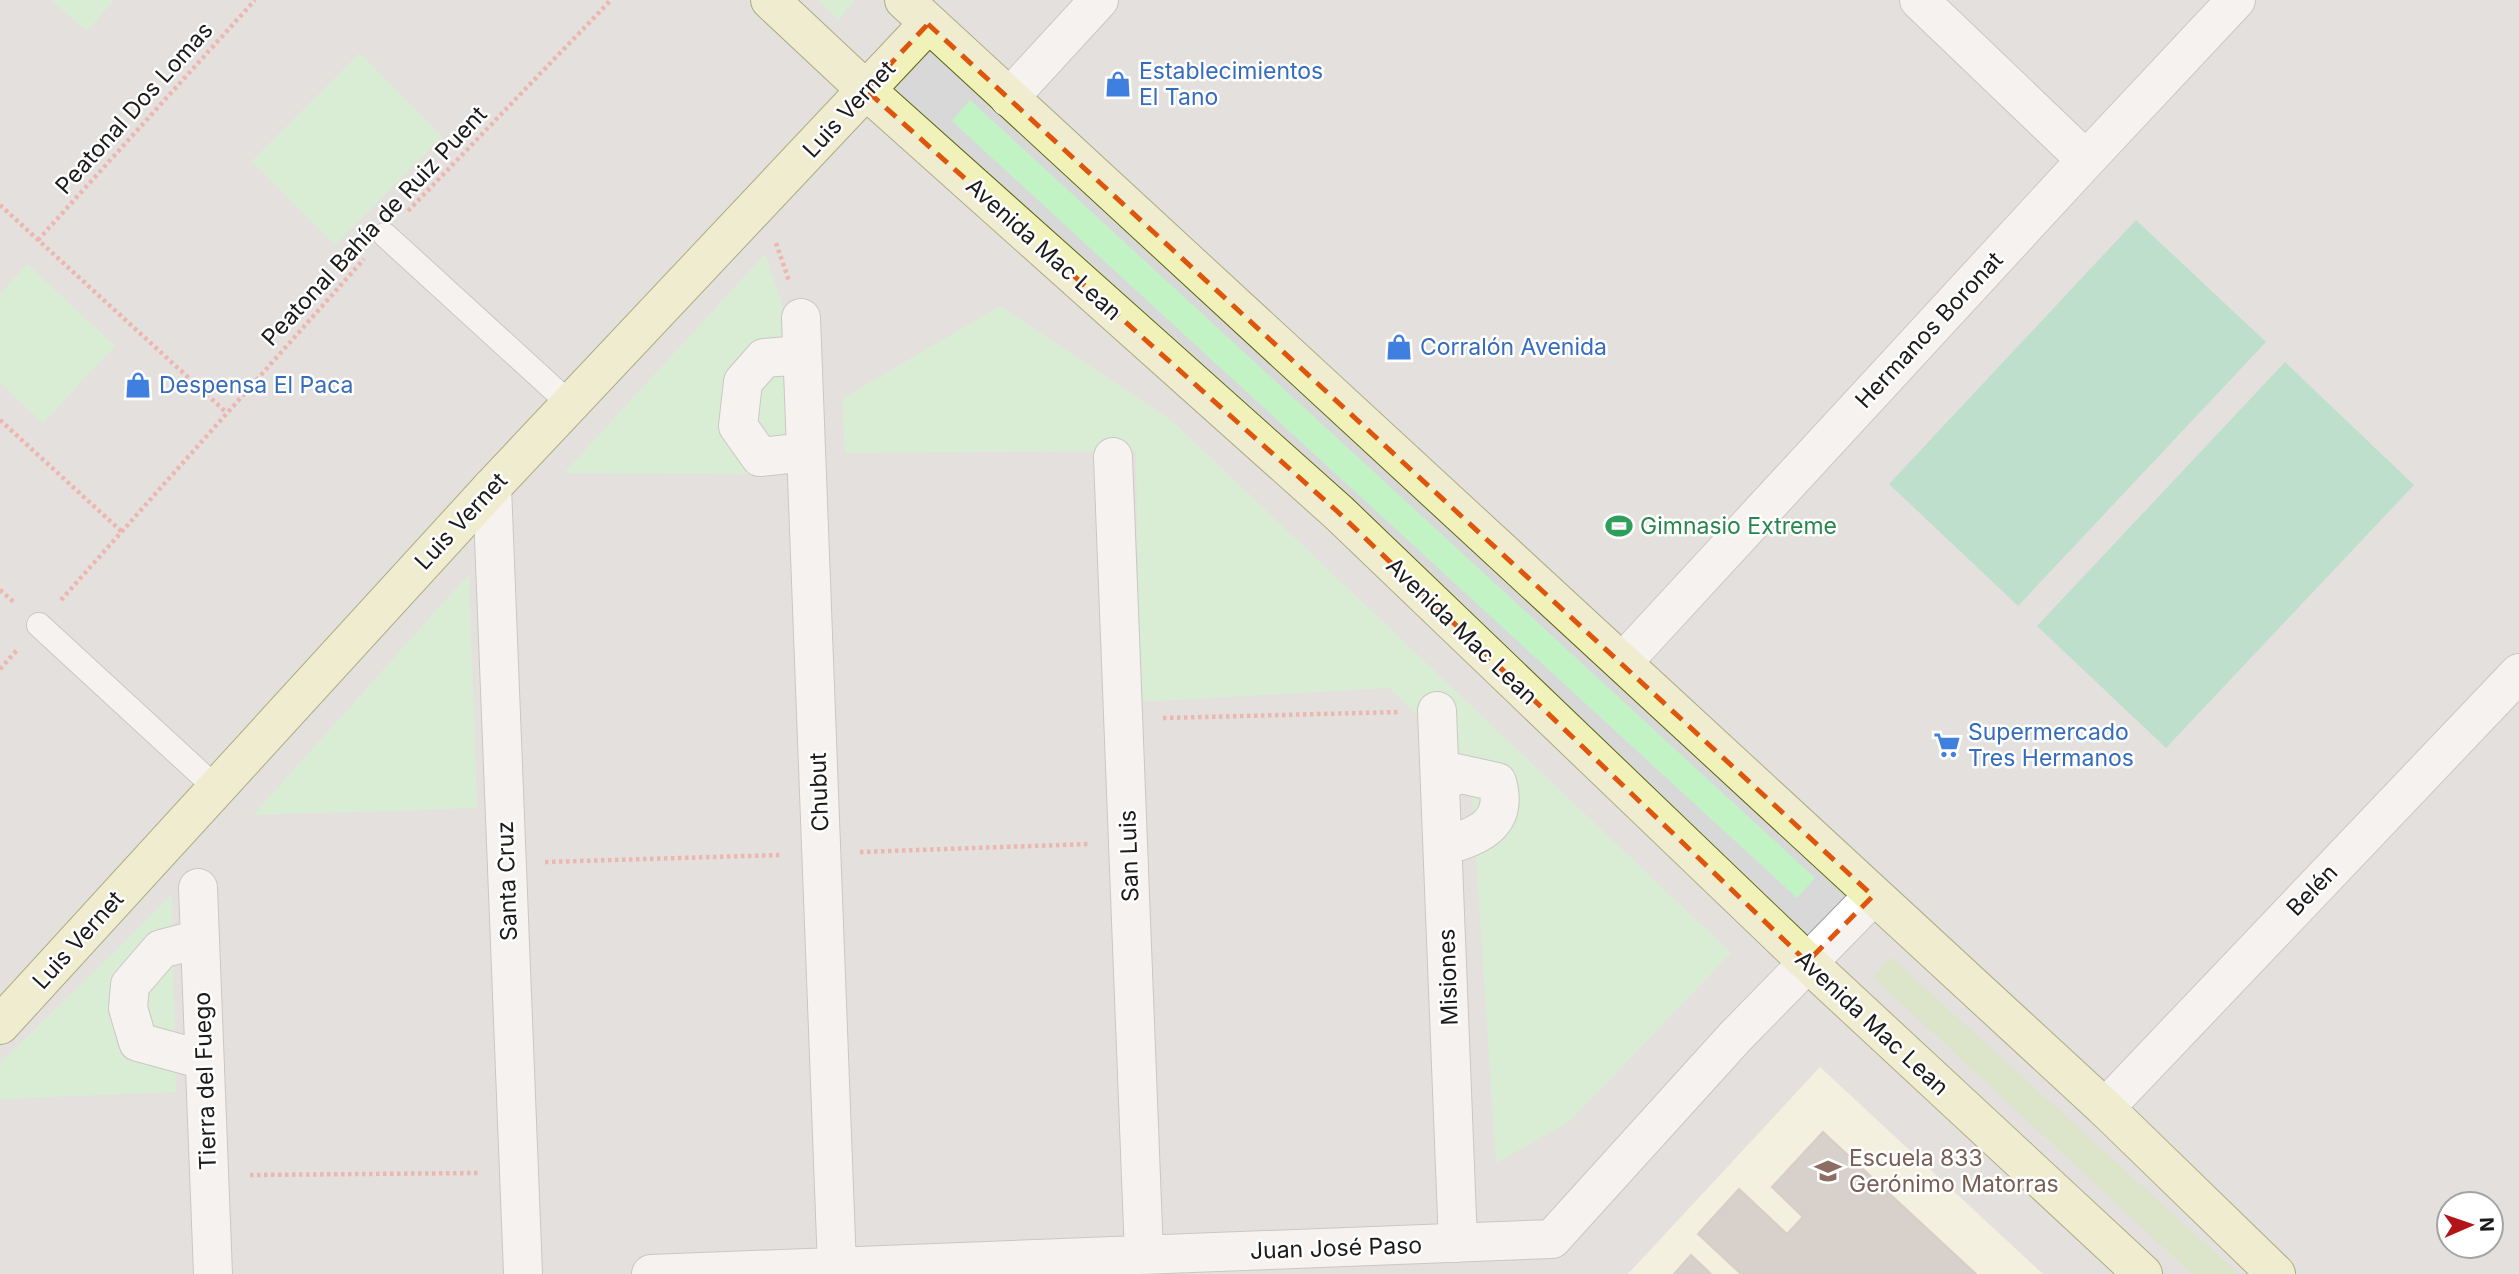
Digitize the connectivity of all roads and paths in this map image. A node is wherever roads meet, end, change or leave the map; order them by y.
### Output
1 (255, 0) edge
2 (611, 0) edge
3 (770, 0) edge
4 (1099, 0) edge
5 (1919, 0) edge
6 (2236, 0) edge
7 (916, 12) edge
8 (866, 90) junction
9 (1009, 97) junction
10 (2086, 160) junction
11 (763, 202) junction
12 (0, 205) edge
13 (385, 235) junction
14 (38, 240) junction
15 (801, 318) joint
16 (802, 355) junction
17 (570, 404) junction
18 (227, 413) junction
19 (0, 420) edge
20 (806, 452) junction
21 (1113, 457) dead end
22 (492, 487) junction
23 (122, 532) junction
24 (38, 625) junction
25 (1623, 662) junction
26 (0, 669) edge
27 (2519, 673) edge
28 (1437, 711) joint
29 (1124, 719) junction
30 (1440, 787) junction
31 (216, 788) junction
32 (1443, 846) junction
33 (198, 888) dead end
34 (1873, 896) junction
35 (200, 939) junction
36 (1807, 962) junction
37 (0, 1025) edge
38 (204, 1060) junction
39 (2105, 1108) junction
40 (518, 1172) junction
41 (209, 1175) junction
42 (1458, 1243) junction
43 (1144, 1255) junction
44 (1323, 1261) edge
45 (837, 1267) junction
46 (213, 1274) edge
47 (523, 1274) edge
48 (651, 1274) edge
49 (2143, 1274) edge
50 (2276, 1274) edge

1 - 14 path, Peatonal Dos Lomas
2 - 13 path, Peatonal Bahía de Ruiz Puent
3 - 8 main road, Avenida Mac Lean
4 - 9 street
5 - 10 street
6 - 10 street, Hermanos Boronat
7 - 8 main road, Luis Vernet
7 - 9 main road
8 - 11 main road, Luis Vernet
8 - 36 main road, Avenida Mac Lean
9 - 25 main road
10 - 25 street, Hermanos Boronat
11 - 15 path
11 - 17 main road, Luis Vernet
12 - 14 path
13 - 17 lane
13 - 18 path, Peatonal Bahía de Ruiz Puent
14 - 18 path
15 - 16 street, Chubut
16 - 20 street, Chubut
16 - 20 street
17 - 22 main road, Luis Vernet
18 - 23 path, Peatonal Bahía de Ruiz Puent
19 - 23 path
20 - 45 street, Chubut
21 - 29 street, San Luis
22 - 31 main road, Luis Vernet
22 - 40 street, Santa Cruz
23 - 24 path, Peatonal Bahía de Ruiz Puent
24 - 26 path, Peatonal Bahía de Ruiz Puent
24 - 31 lane
25 - 34 main road
27 - 39 street, Belén
28 - 29 path
28 - 30 street, Misiones
29 - 43 street, San Luis
30 - 32 street, Misiones
30 - 32 street
31 - 37 main road, Luis Vernet
32 - 42 street, Misiones
33 - 35 street, Tierra del Fuego
34 - 36 street, Juan José Paso
34 - 39 main road
35 - 38 street, Tierra del Fuego
35 - 38 street
36 - 42 street, Juan José Paso
36 - 49 main road, Avenida Mac Lean
38 - 41 street, Tierra del Fuego
39 - 50 main road
40 - 41 path
40 - 47 street, Santa Cruz
41 - 46 street, Tierra del Fuego
42 - 44 street, Juan José Paso
43 - 44 street, Juan José Paso
43 - 45 street, Juan José Paso
45 - 48 street, Juan José Paso

